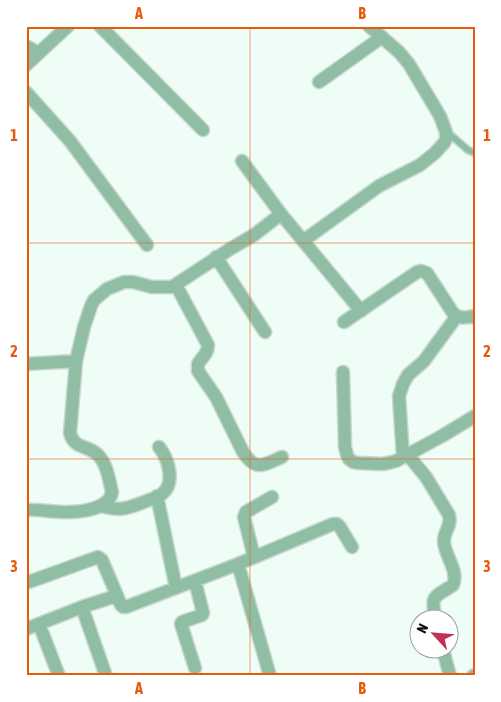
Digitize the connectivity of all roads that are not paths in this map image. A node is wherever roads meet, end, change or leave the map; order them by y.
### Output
1 (68, 26) edge
2 (100, 26) edge
3 (369, 26) edge
4 (382, 37) junction
5 (26, 46) edge
6 (39, 53) junction
7 (26, 65) edge
8 (319, 82) dead end
9 (26, 92) edge
10 (202, 130) dead end
11 (446, 132) junction
12 (475, 153) edge
13 (242, 161) dead end
14 (281, 214) junction
15 (303, 241) junction
16 (147, 245) dead end
17 (216, 258) junction
18 (176, 285) junction
19 (360, 311) junction
20 (457, 316) junction
21 (474, 316) edge
22 (344, 322) dead end
23 (265, 332) dead end
24 (76, 361) junction
25 (26, 364) edge
26 (343, 372) dead end
27 (475, 416) edge
28 (159, 446) dead end
29 (405, 455) junction
30 (282, 456) dead end
31 (158, 496) junction
32 (272, 497) dead end
33 (101, 506) junction
34 (26, 510) edge
35 (352, 547) dead end
36 (254, 558) junction
37 (238, 564) junction
38 (195, 581) junction
39 (26, 583) edge
40 (176, 588) junction
41 (116, 596) junction
42 (82, 607) junction
43 (434, 610) edge
44 (39, 624) junction
45 (26, 629) edge
46 (446, 660) edge
47 (195, 668) dead end
48 (59, 676) edge
49 (106, 676) edge
50 (270, 676) edge
51 (450, 676) edge

1 - 6 street
2 - 10 street
3 - 4 street
4 - 8 street
4 - 11 street
5 - 6 street
6 - 7 street
9 - 16 street
11 - 12 lane
11 - 15 street
13 - 14 street
14 - 15 street
14 - 17 street
15 - 19 street
17 - 18 street
17 - 23 street
18 - 24 street
18 - 30 street
19 - 20 street
19 - 22 street
20 - 21 street
20 - 29 street
24 - 25 street
24 - 33 street
26 - 29 street
27 - 29 street
28 - 31 street
29 - 43 street
31 - 33 street
31 - 40 street
32 - 36 street
33 - 34 street
35 - 36 street
36 - 37 street
37 - 38 street
37 - 50 street
38 - 40 street
38 - 47 street
39 - 41 street
40 - 41 street
41 - 42 street
42 - 44 street
42 - 49 street
44 - 45 street
44 - 48 street
46 - 51 street

